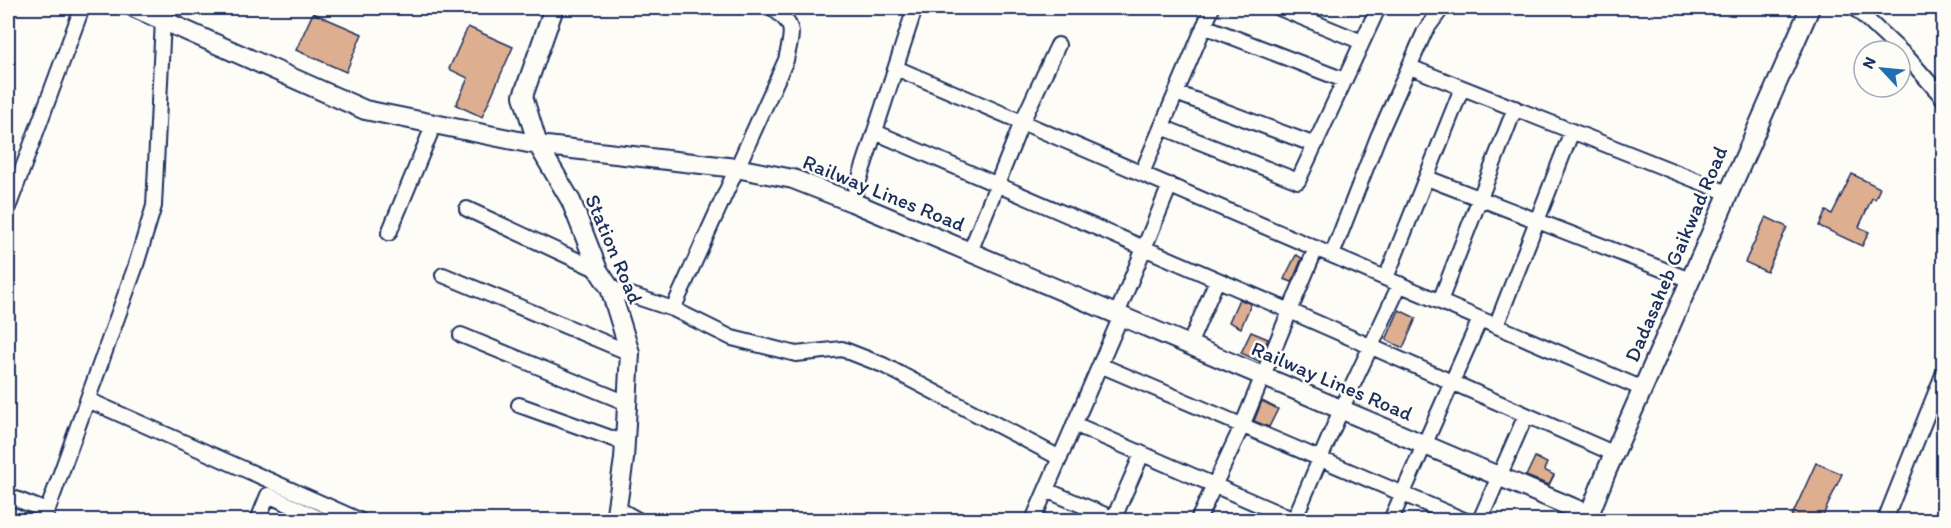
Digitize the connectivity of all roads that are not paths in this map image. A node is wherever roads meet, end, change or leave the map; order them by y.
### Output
1 (82, 8) edge
2 (135, 8) edge
3 (554, 8) edge
4 (772, 8) edge
5 (915, 8) edge
6 (1212, 8) edge
7 (1279, 8) edge
8 (1362, 8) edge
9 (1442, 8) edge
10 (1810, 8) edge
11 (1855, 8) edge
12 (1377, 10) edge
13 (165, 14) edge
14 (1204, 26) junction
15 (1362, 42) junction
16 (1058, 45) dead end
17 (896, 68) junction
18 (1410, 68) junction
19 (1344, 80) junction
20 (1462, 88) junction
21 (1176, 93) junction
22 (1944, 99) edge
23 (1515, 108) junction
24 (1022, 122) junction
25 (434, 124) junction
26 (1162, 127) junction
27 (1572, 131) junction
28 (875, 132) junction
29 (538, 145) junction
30 (1315, 145) junction
31 (736, 168) junction
32 (1142, 173) junction
33 (1427, 178) junction
34 (997, 185) junction
35 (1170, 185) junction
36 (1728, 193) junction
37 (1479, 199) junction
38 (852, 202) junction
39 (8, 208) edge
40 (467, 209) dead end
41 (1537, 221) junction
42 (389, 233) dead end
43 (1144, 248) junction
44 (1316, 248) junction
45 (970, 252) junction
46 (1332, 255) junction
47 (598, 270) junction
48 (443, 275) dead end
49 (1217, 280) junction
50 (1690, 280) junction
51 (1393, 281) junction
52 (610, 288) junction
53 (1440, 301) junction
54 (673, 309) junction
55 (1290, 311) junction
56 (1119, 315) junction
57 (1480, 319) junction
58 (1496, 326) junction
59 (461, 335) dead end
60 (1189, 345) junction
61 (1371, 346) junction
62 (630, 353) junction
63 (1100, 365) junction
64 (1944, 372) edge
65 (1263, 376) junction
66 (1453, 383) junction
67 (1643, 388) junction
68 (88, 400) junction
69 (627, 403) junction
70 (519, 405) dead end
71 (1341, 410) junction
72 (1527, 415) junction
73 (1074, 424) junction
74 (1242, 426) junction
75 (625, 443) junction
76 (1424, 444) junction
77 (1142, 454) junction
78 (1614, 454) junction
79 (1059, 458) junction
80 (1320, 459) junction
81 (1499, 477) junction
82 (1214, 485) junction
83 (1046, 490) junction
84 (1403, 495) junction
85 (8, 496) edge
86 (616, 514) edge
87 (45, 516) edge
88 (1593, 519) edge
89 (258, 520) edge
90 (323, 520) edge
91 (359, 520) edge
92 (638, 520) edge
93 (1033, 520) edge
94 (1115, 520) edge
95 (1198, 520) edge
96 (1294, 520) edge
97 (1391, 520) edge
98 (1464, 520) edge
99 (1480, 520) edge
100 (1885, 520) edge

1 - 39 street
2 - 13 street, Railway Lines Road
3 - 29 street, Station Road
4 - 31 street
5 - 17 street
6 - 14 street
7 - 15 street
8 - 12 street
9 - 18 street
10 - 36 street, Dadasaheb Gaikwad Road
11 - 22 street
12 - 15 street
13 - 25 street, Railway Lines Road
13 - 68 street
14 - 19 street
14 - 21 street
15 - 19 street
16 - 24 street
17 - 24 street
17 - 28 street
18 - 20 street
18 - 46 street
19 - 30 street
20 - 23 street
20 - 33 street
21 - 26 street
21 - 30 street
23 - 27 street
23 - 37 street
24 - 32 street
24 - 34 street
25 - 29 street, Railway Lines Road
25 - 42 street
26 - 30 street
26 - 32 street
27 - 36 street
27 - 41 street
28 - 34 street
28 - 38 street
29 - 31 street, Railway Lines Road
29 - 47 street, Station Road
31 - 38 street, Railway Lines Road
31 - 54 street
32 - 35 street
33 - 37 street
33 - 51 street
34 - 43 street
34 - 45 street
35 - 43 street
35 - 44 street
36 - 50 street, Dadasaheb Gaikwad Road
37 - 41 street
37 - 53 street
38 - 45 street, Railway Lines Road
40 - 47 street
41 - 50 street
41 - 58 street
43 - 49 street
43 - 56 street
44 - 46 street
44 - 55 street
45 - 56 street, Railway Lines Road
46 - 51 street
47 - 52 street, Station Road
48 - 62 street
49 - 55 street
49 - 60 street
50 - 67 street, Dadasaheb Gaikwad Road
51 - 53 street
51 - 61 street
52 - 54 street
52 - 62 street, Station Road
53 - 57 street
54 - 79 street
55 - 61 street
55 - 65 street
56 - 60 street, Railway Lines Road
56 - 63 street
57 - 58 street
57 - 66 street
58 - 67 street
59 - 69 street
60 - 65 street, Railway Lines Road
61 - 66 street
61 - 71 street
62 - 69 street, Station Road
63 - 73 street
63 - 74 street
64 - 100 street
65 - 71 street, Railway Lines Road
65 - 74 street
66 - 72 street
66 - 76 street
67 - 78 street, Dadasaheb Gaikwad Road
68 - 87 street
68 - 91 street
69 - 75 street, Station Road
70 - 75 street
71 - 76 street, Railway Lines Road
71 - 80 street
72 - 78 street
72 - 81 street
73 - 77 street
73 - 79 street
74 - 80 street
74 - 82 street
75 - 86 street, Station Road
76 - 81 street, Railway Lines Road
76 - 84 street
77 - 82 street
77 - 94 street
78 - 88 street, Dadasaheb Gaikwad Road
79 - 83 street
80 - 84 street
80 - 96 street
81 - 88 street, Railway Lines Road
81 - 99 street
82 - 95 street
82 - 96 street
83 - 93 street
83 - 94 street
84 - 97 street
84 - 98 street
85 - 87 street
86 - 92 street
89 - 90 street

